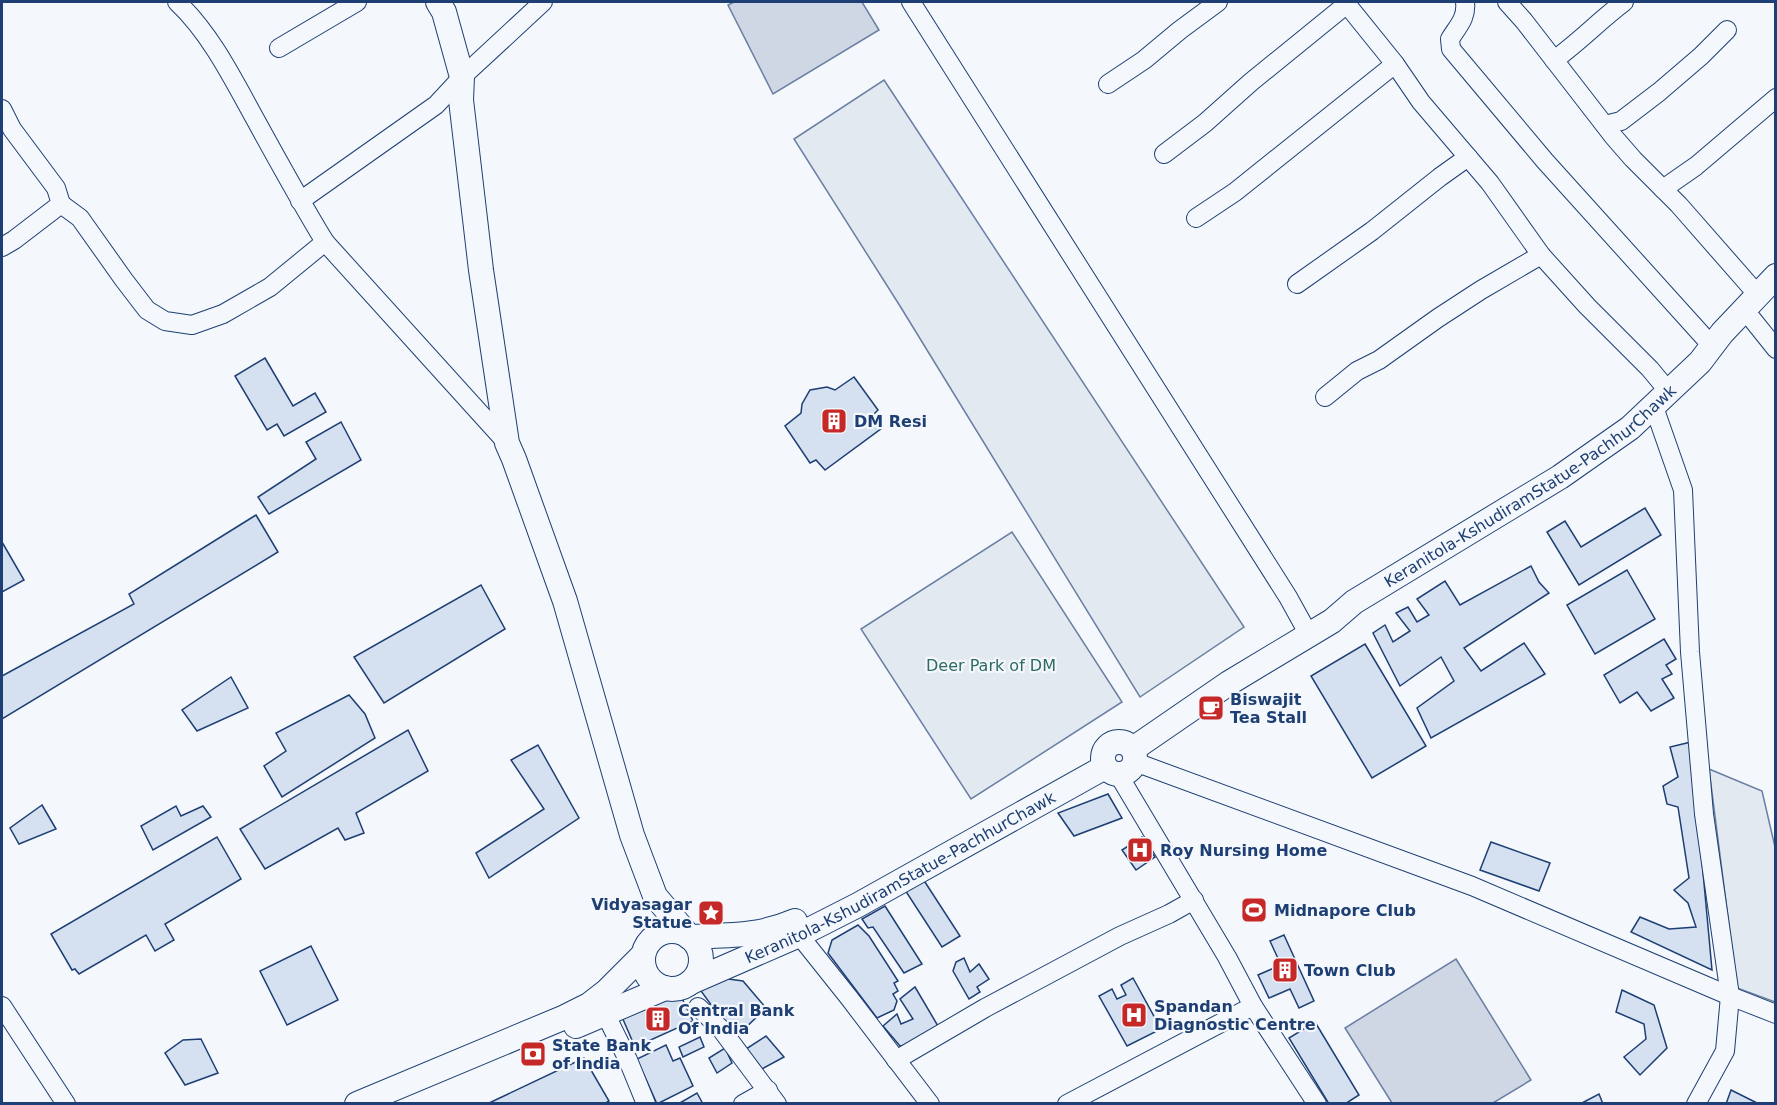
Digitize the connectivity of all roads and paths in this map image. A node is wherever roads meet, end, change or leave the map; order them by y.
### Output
1 (177, 2) edge
2 (357, 2) edge
3 (438, 2) edge
4 (543, 2) edge
5 (911, 2) edge
6 (1218, 2) edge
7 (1465, 2) edge
8 (1507, 2) edge
9 (1624, 2) edge
10 (1346, 3) edge
11 (1727, 30) dead end
12 (279, 48) dead end
13 (1554, 60) junction
14 (1395, 64) junction
15 (462, 77) junction
16 (1108, 84) dead end
17 (1776, 98) edge
18 (2, 110) edge
19 (1605, 125) junction
20 (1164, 154) dead end
21 (1468, 157) junction
22 (1663, 189) junction
23 (300, 201) junction
24 (61, 204) junction
25 (1196, 218) dead end
26 (325, 242) junction
27 (2, 247) edge
28 (1542, 255) junction
29 (1776, 276) edge
30 (1296, 284) dead end
31 (1766, 295) edge
32 (1752, 320) junction
33 (1776, 349) edge
34 (1706, 354) junction
35 (1324, 397) dead end
36 (1661, 399) junction
37 (507, 443) junction
38 (1305, 628) junction
39 (1119, 757) junction
40 (655, 896) junction
41 (1194, 900) junction
42 (688, 935) junction
43 (799, 935) junction
44 (646, 949) junction
45 (692, 982) junction
46 (665, 988) junction
47 (1730, 996) junction
48 (2, 1006) edge
49 (1253, 1006) junction
50 (698, 1007) dead end
51 (605, 1013) junction
52 (1776, 1014) edge
53 (896, 1060) junction
54 (772, 1097) edge
55 (66, 1104) edge
56 (357, 1104) edge
57 (397, 1104) edge
58 (646, 1104) edge
59 (743, 1104) edge
60 (930, 1104) edge
61 (1067, 1104) edge
62 (1317, 1104) edge
63 (1696, 1104) edge

1 - 23 street
2 - 12 street
3 - 15 main road
4 - 15 street
5 - 38 street
6 - 16 street
7 - 34 street
8 - 13 street
9 - 13 street
10 - 14 street
10 - 20 street
11 - 19 street
13 - 19 street
14 - 21 street
14 - 25 street
15 - 23 street
15 - 37 main road
17 - 22 street
18 - 24 street
19 - 22 street
21 - 28 street
21 - 30 street
22 - 31 street
23 - 26 street
24 - 26 street
24 - 27 street
26 - 37 street
28 - 35 street
28 - 36 street
29 - 31 main road, Keranitola-KshudiramStatue-PachhurChawk
31 - 32 main road, Keranitola-KshudiramStatue-PachhurChawk
31 - 34 main road, Keranitola-KshudiramStatue-PachhurChawk
32 - 33 street
32 - 34 main road, Keranitola-KshudiramStatue-PachhurChawk
34 - 36 main road, Keranitola-KshudiramStatue-PachhurChawk
36 - 38 main road, Keranitola-KshudiramStatue-PachhurChawk
36 - 47 street
37 - 40 main road
38 - 39 main road, Keranitola-KshudiramStatue-PachhurChawk
39 - 41 street
39 - 42 main road, Keranitola-KshudiramStatue-PachhurChawk
39 - 43 main road, Keranitola-KshudiramStatue-PachhurChawk
39 - 47 street
40 - 42 main road
40 - 44 main road
41 - 49 street
41 - 53 street
42 - 44 main road, Keranitola-KshudiramStatue-PachhurChawk
42 - 45 main road
43 - 45 main road, Keranitola-KshudiramStatue-PachhurChawk
43 - 53 street
44 - 46 main road
44 - 56 main road, Keranitola-KshudiramStatue-PachhurChawk
45 - 46 main road, Keranitola-KshudiramStatue-PachhurChawk
46 - 51 main road, Keranitola-KshudiramStatue-PachhurChawk
47 - 52 street
47 - 63 street
48 - 55 street
49 - 61 street
49 - 62 street
50 - 54 street
51 - 57 main road, Keranitola-KshudiramStatue-PachhurChawk
51 - 58 street
53 - 60 street
54 - 59 street

